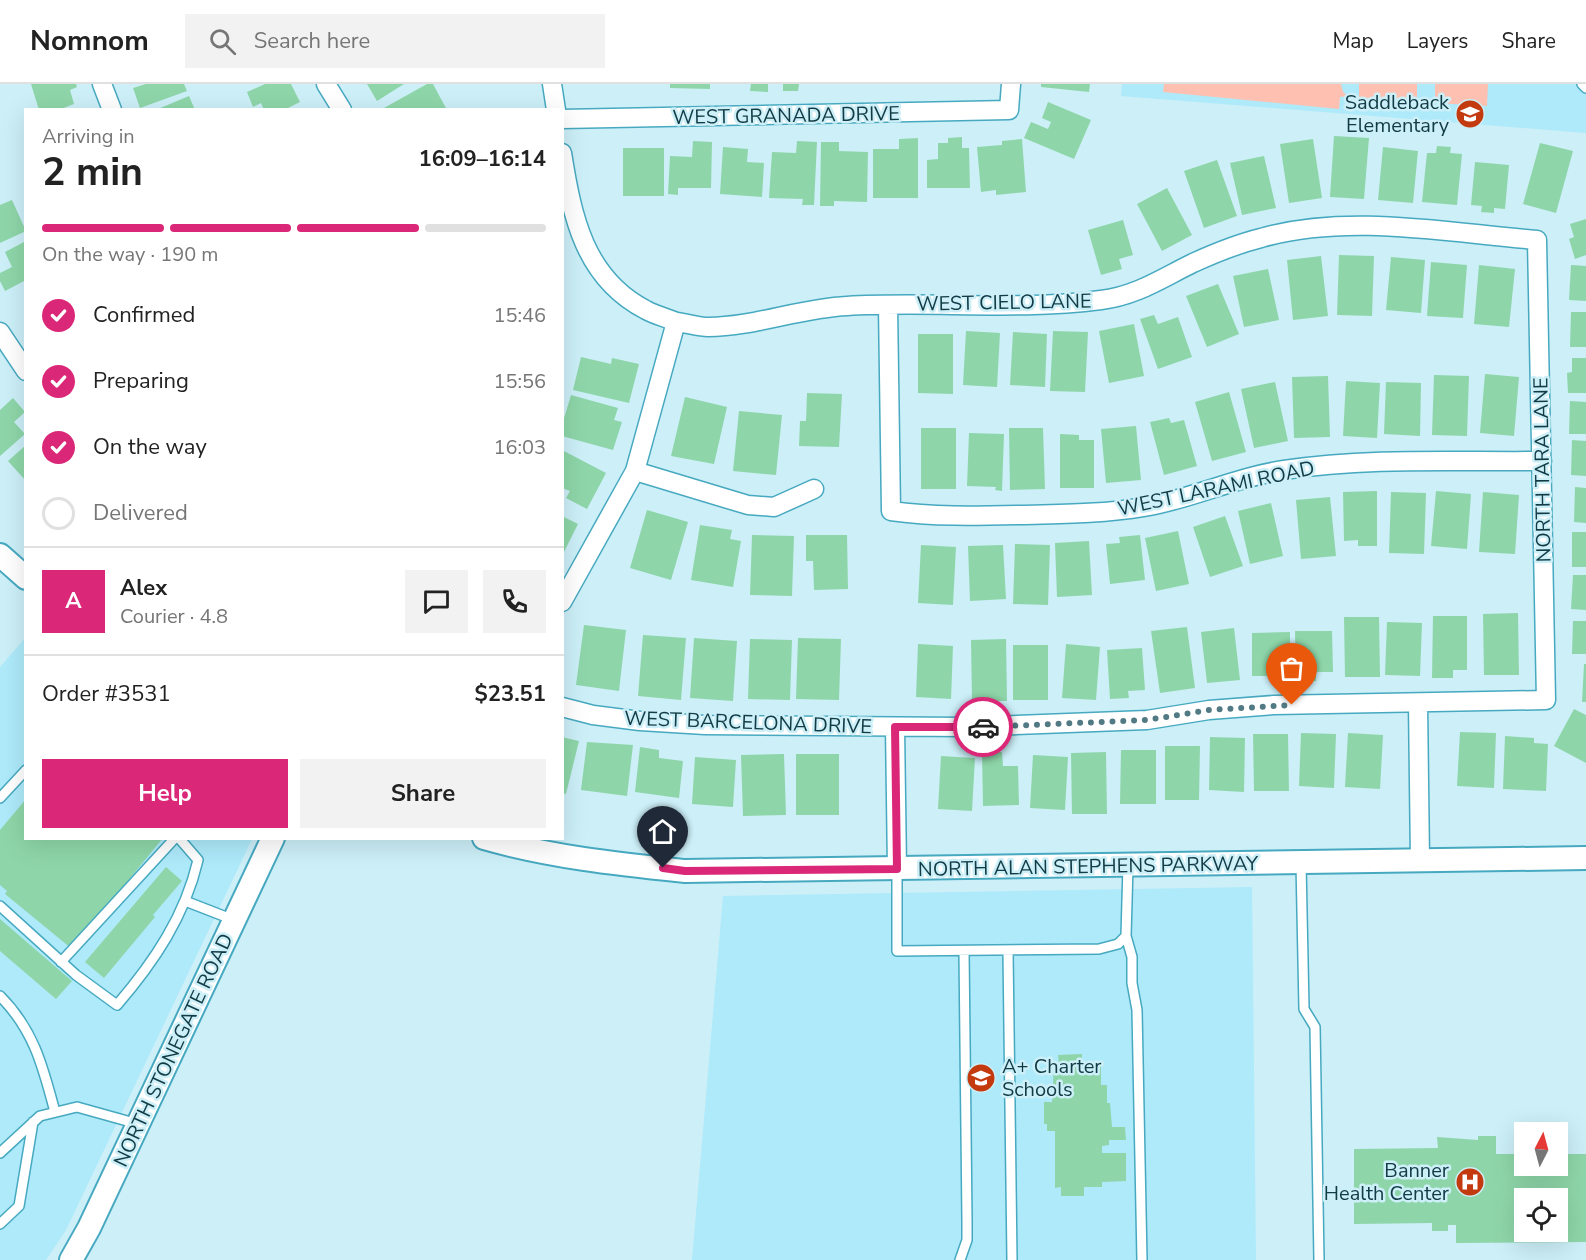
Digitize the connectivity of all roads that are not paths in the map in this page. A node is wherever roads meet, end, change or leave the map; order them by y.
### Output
1 (102, 84) edge
2 (326, 84) edge
3 (552, 84) edge
4 (1011, 84) edge
5 (1582, 84) edge
6 (1586, 88) edge
7 (111, 108) edge
8 (341, 108) edge
9 (556, 108) edge
10 (564, 119) edge
11 (564, 163) edge
12 (1537, 240) joint
13 (888, 305) junction
14 (676, 322) junction
15 (0, 332) edge
16 (24, 368) edge
17 (1542, 461) junction
18 (635, 471) junction
19 (814, 489) dead end
20 (0, 555) edge
21 (24, 576) edge
22 (564, 598) edge
23 (1546, 700) joint
24 (1418, 703) junction
25 (564, 708) edge
26 (895, 727) junction
27 (24, 772) edge
28 (0, 798) edge
29 (175, 840) edge
30 (179, 840) edge
31 (272, 840) edge
32 (491, 840) edge
33 (1586, 858) edge
34 (1420, 861) junction
35 (1301, 863) junction
36 (1128, 866) junction
37 (897, 869) junction
38 (185, 901) junction
39 (0, 906) edge
40 (234, 920) junction
41 (1126, 936) junction
42 (964, 951) junction
43 (1008, 951) junction
44 (61, 962) junction
45 (0, 996) edge
46 (55, 1112) junction
47 (33, 1122) junction
48 (138, 1124) junction
49 (0, 1153) edge
50 (0, 1224) edge
51 (71, 1260) edge
52 (960, 1260) edge
53 (1012, 1260) edge
54 (1142, 1260) edge
55 (1319, 1260) edge

1 - 7 street
2 - 8 street
3 - 9 street
4 - 10 street, WEST GRANADA DRIVE
5 - 6 lane
11 - 14 street
12 - 13 street, WEST CIELO LANE
12 - 17 street, NORTH TARA LANE
13 - 14 street, WEST CIELO LANE
13 - 17 street, WEST LARAMI ROAD
14 - 18 street
15 - 16 street
17 - 23 street, NORTH TARA LANE
18 - 19 street
18 - 22 street
20 - 21 street
23 - 24 street, WEST BARCELONA DRIVE
24 - 26 street, WEST BARCELONA DRIVE
24 - 34 street
25 - 26 street, WEST BARCELONA DRIVE
26 - 37 street
27 - 28 lane
29 - 44 lane
30 - 38 lane
31 - 40 street, NORTH STONEGATE ROAD
32 - 37 street, NORTH ALAN STEPHENS PARKWAY
33 - 34 street, NORTH ALAN STEPHENS PARKWAY
34 - 35 street, NORTH ALAN STEPHENS PARKWAY
35 - 36 street, NORTH ALAN STEPHENS PARKWAY
35 - 55 lane
36 - 37 street, NORTH ALAN STEPHENS PARKWAY
36 - 41 lane
37 - 42 lane
38 - 40 lane
38 - 44 lane
39 - 44 lane
40 - 48 street, NORTH STONEGATE ROAD
41 - 43 lane
41 - 54 lane
42 - 43 lane
42 - 52 lane
43 - 53 lane
45 - 46 lane
46 - 47 lane
46 - 48 lane
47 - 49 lane
47 - 50 lane
48 - 51 street, NORTH STONEGATE ROAD

